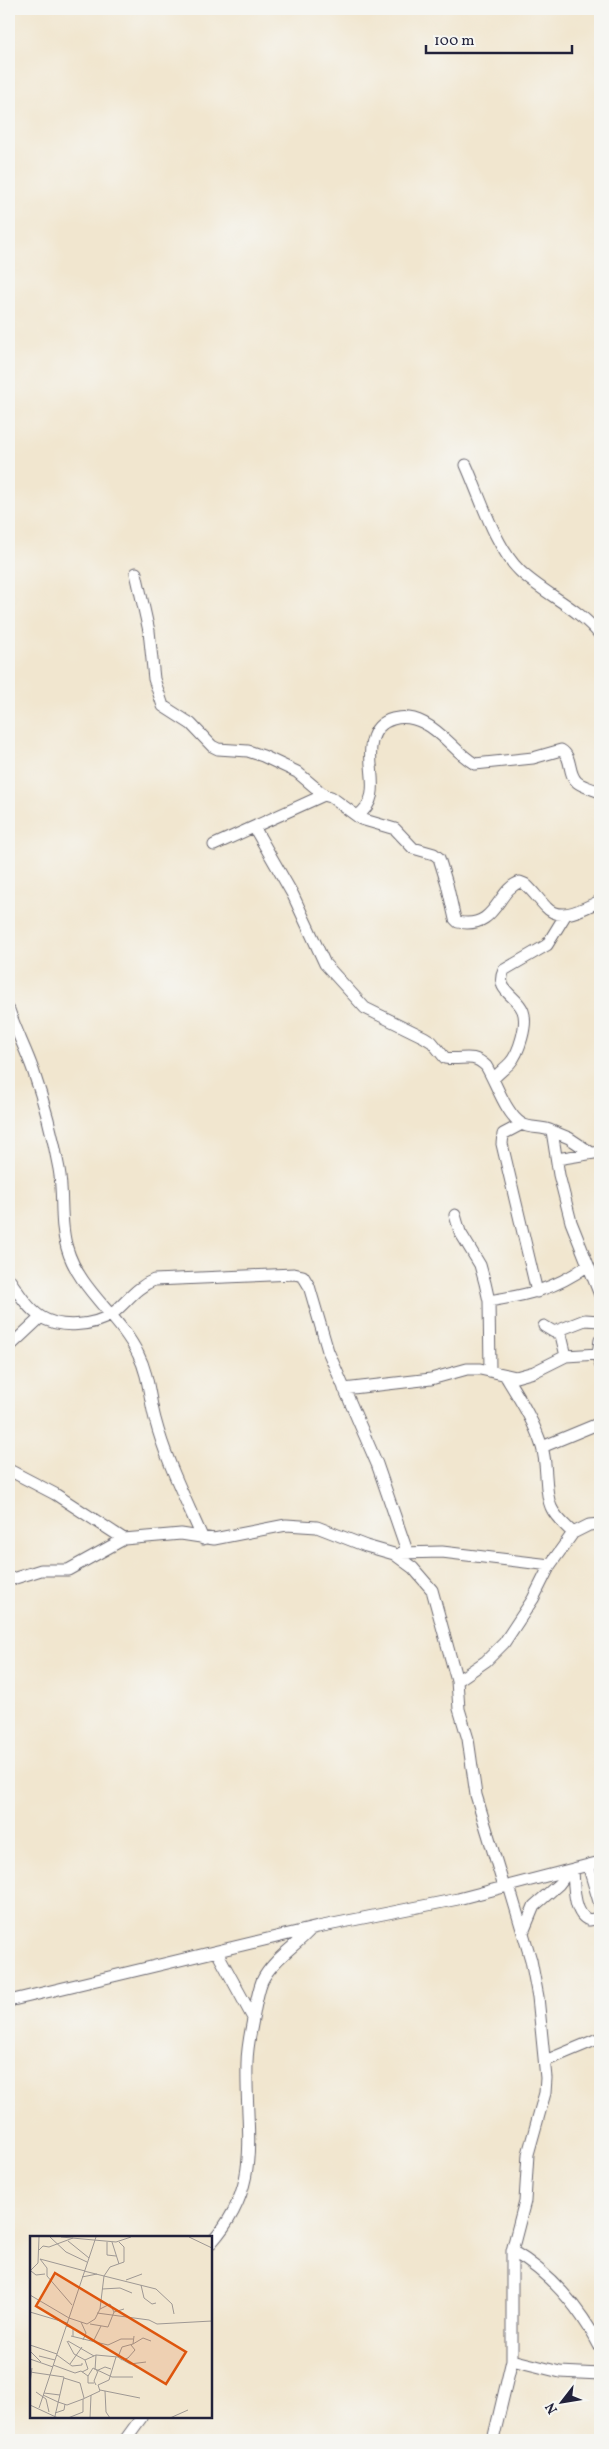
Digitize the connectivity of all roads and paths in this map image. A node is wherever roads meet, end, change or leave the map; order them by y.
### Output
1 (466, 465) dead end
2 (136, 573) dead end
3 (600, 635) edge
4 (600, 792) edge
5 (324, 795) junction
6 (367, 808) junction
7 (357, 816) junction
8 (375, 824) junction
9 (254, 827) junction
10 (214, 845) dead end
11 (600, 901) edge
12 (561, 914) junction
13 (9, 1010) edge
14 (493, 1079) junction
15 (522, 1124) junction
16 (552, 1131) junction
17 (595, 1152) edge
18 (557, 1158) junction
19 (455, 1215) dead end
20 (588, 1266) junction
21 (9, 1279) edge
22 (537, 1292) junction
23 (600, 1295) edge
24 (489, 1301) junction
25 (111, 1314) junction
26 (42, 1317) junction
27 (600, 1321) edge
28 (544, 1326) dead end
29 (560, 1331) junction
30 (600, 1340) edge
31 (9, 1347) edge
32 (566, 1356) junction
33 (599, 1359) edge
34 (490, 1370) junction
35 (505, 1375) junction
36 (344, 1390) junction
37 (600, 1423) edge
38 (542, 1447) junction
39 (9, 1470) edge
40 (600, 1524) edge
41 (572, 1533) junction
42 (124, 1539) junction
43 (202, 1539) junction
44 (407, 1552) junction
45 (394, 1554) junction
46 (550, 1565) junction
47 (9, 1580) edge
48 (457, 1681) junction
49 (600, 1862) edge
50 (588, 1865) junction
51 (571, 1870) junction
52 (507, 1887) junction
53 (600, 1905) edge
54 (600, 1918) edge
55 (311, 1929) junction
56 (524, 1930) junction
57 (217, 1952) junction
58 (9, 2001) edge
59 (253, 2018) junction
60 (600, 2038) edge
61 (545, 2062) junction
62 (212, 2242) edge
63 (512, 2251) junction
64 (600, 2347) edge
65 (512, 2360) junction
66 (600, 2374) edge
67 (139, 2419) edge
68 (124, 2440) edge
69 (493, 2440) edge

1 - 3 street
2 - 5 street
4 - 6 street
5 - 7 street
5 - 9 street
6 - 7 street
6 - 8 street
7 - 8 street
8 - 12 street
9 - 10 street
9 - 14 street
11 - 12 street
12 - 14 street
13 - 25 street
14 - 15 street
15 - 16 street
15 - 22 street
16 - 17 street
16 - 18 street
17 - 18 street
18 - 20 street
19 - 24 street
20 - 22 street
20 - 23 street
21 - 26 street
22 - 24 street
24 - 34 street
25 - 26 street
25 - 36 street
25 - 43 street
26 - 31 street
27 - 29 street
28 - 29 street
29 - 32 street
30 - 33 street
32 - 33 street
32 - 35 street
34 - 35 street
34 - 36 street
35 - 38 street
36 - 44 street
37 - 38 street
38 - 41 street
39 - 42 street
40 - 41 street
41 - 46 street
42 - 43 street
42 - 47 street
43 - 45 street
44 - 45 street
44 - 46 street
45 - 48 street
46 - 48 street
48 - 52 street
49 - 50 street
50 - 51 street
50 - 53 street
51 - 52 street
51 - 54 street
51 - 56 street
52 - 55 street
52 - 56 street
55 - 57 street
55 - 59 street
56 - 61 street
57 - 58 street
57 - 59 street
59 - 62 street
60 - 61 street
61 - 63 street
63 - 64 street
63 - 65 street
65 - 66 street
65 - 69 street
67 - 68 street

